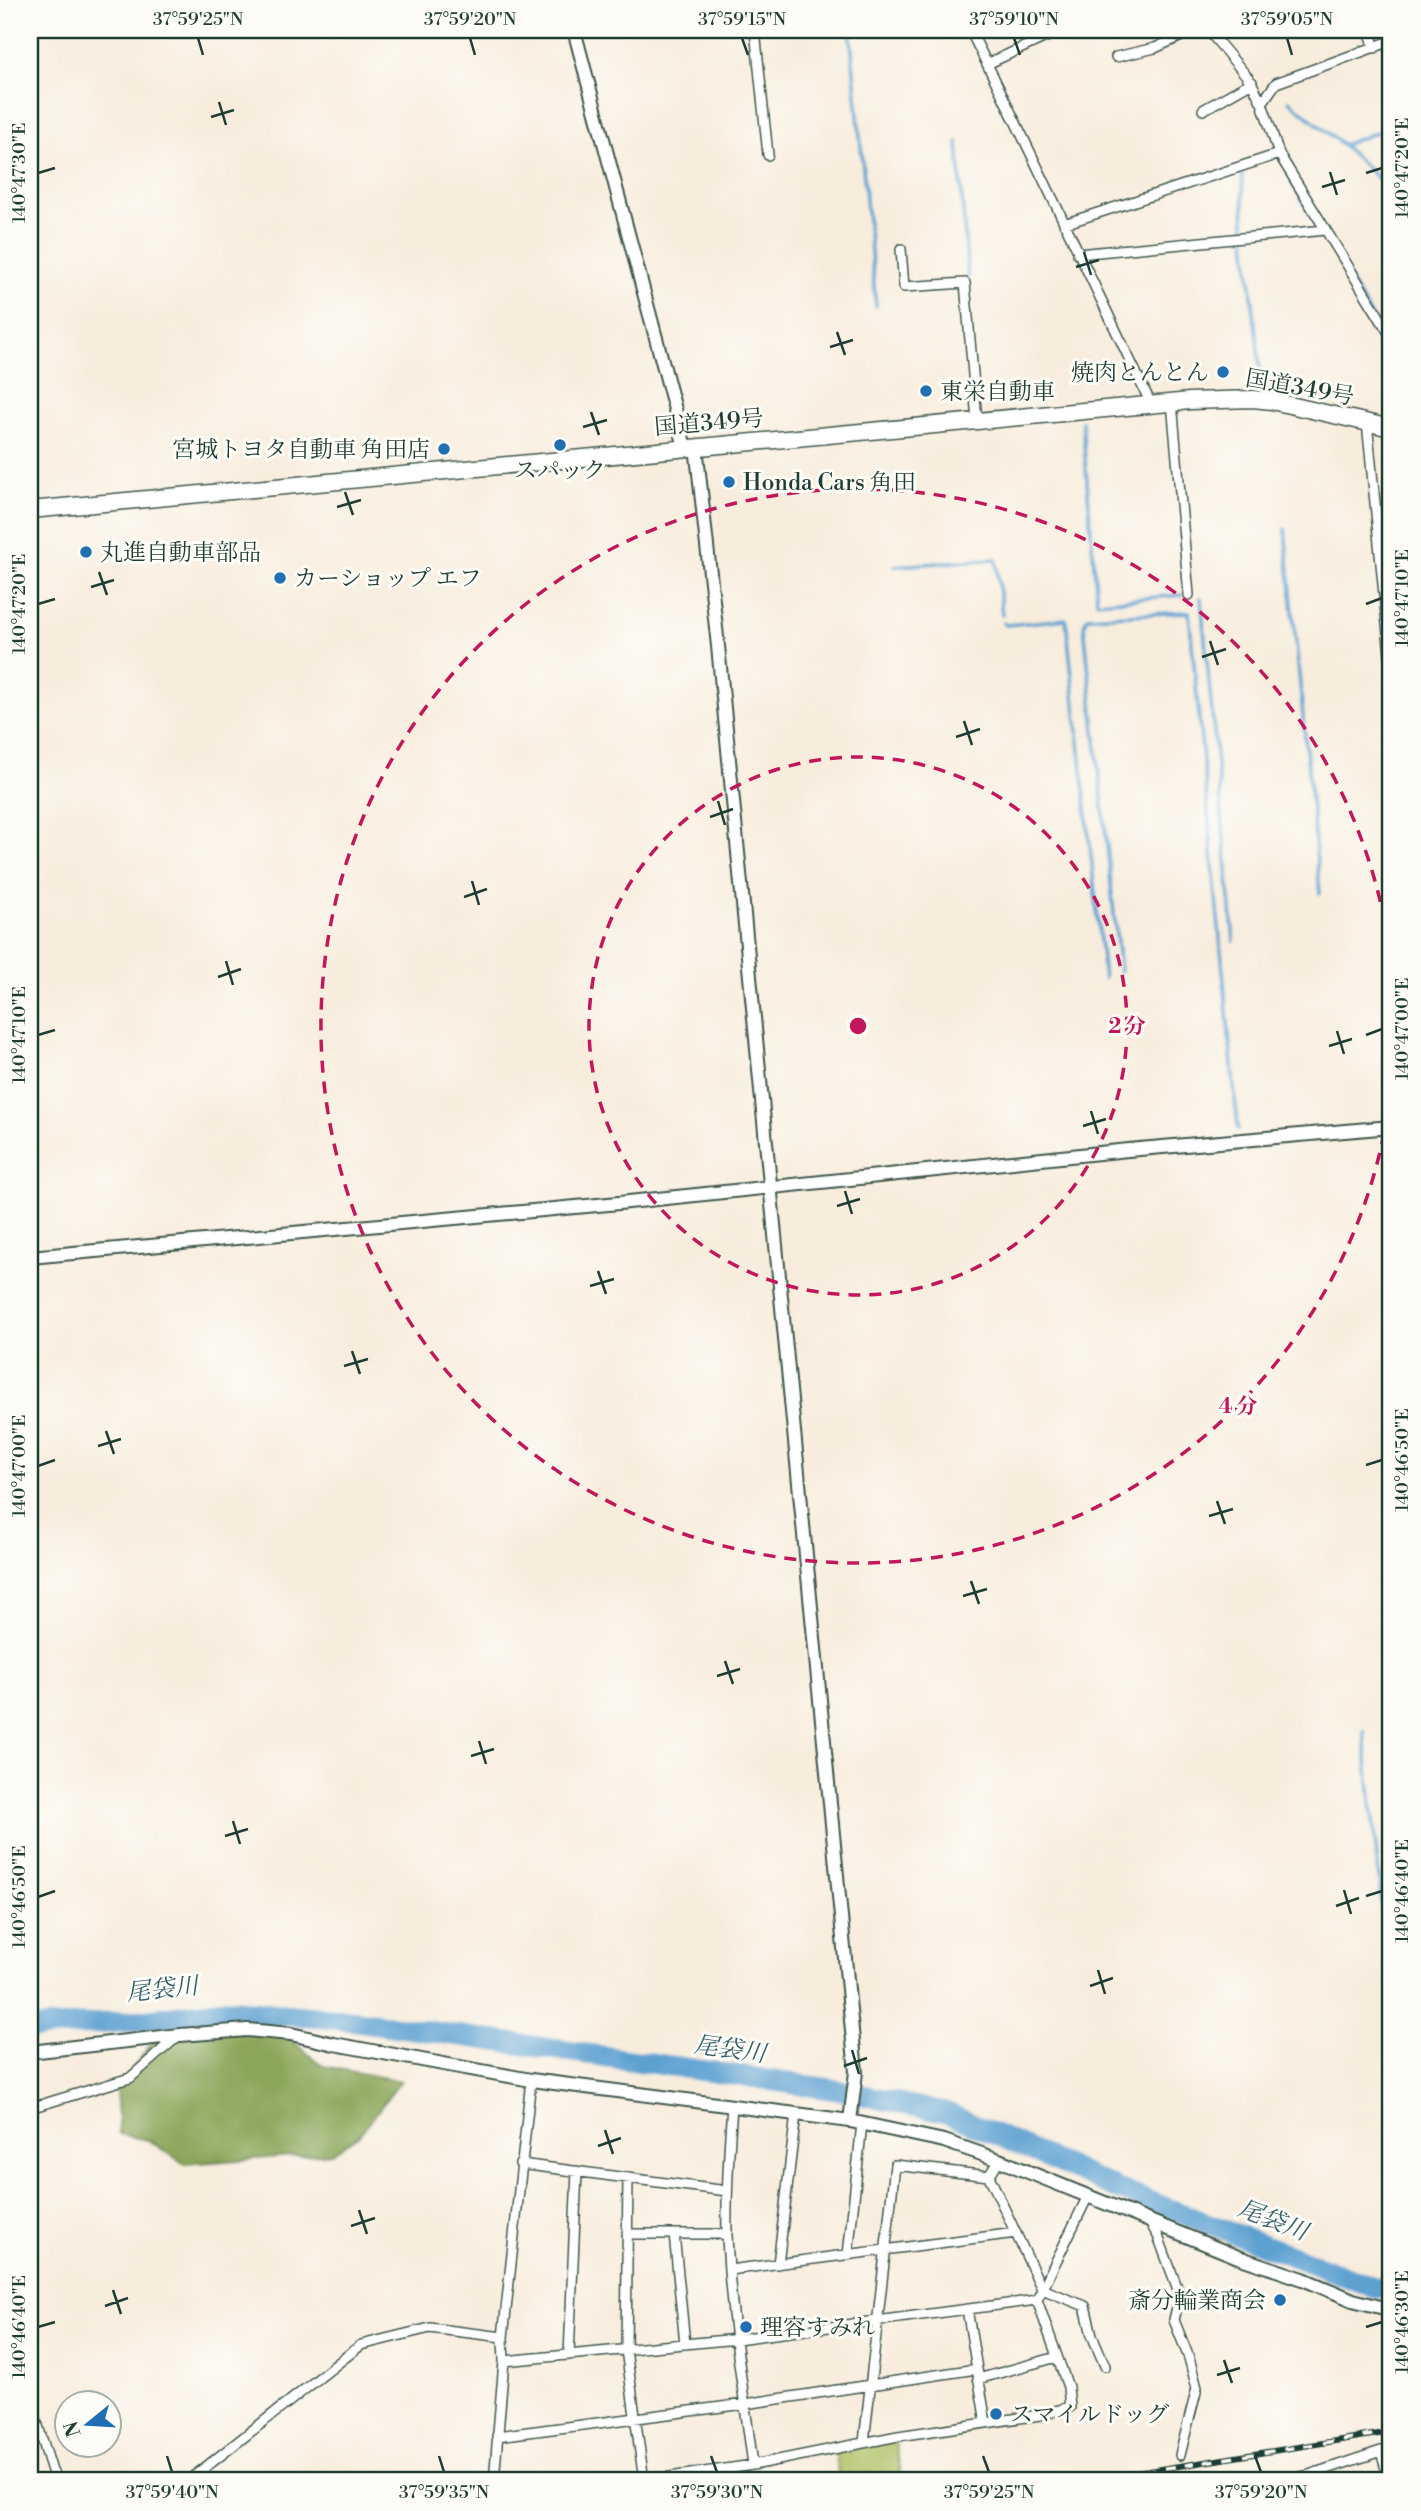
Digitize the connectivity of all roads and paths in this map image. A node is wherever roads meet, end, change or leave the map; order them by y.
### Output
1 (574, 30) edge
2 (755, 30) edge
3 (970, 30) edge
4 (1061, 30) edge
5 (1195, 30) edge
6 (1208, 30) edge
7 (1369, 30) edge
8 (1391, 41) edge
9 (1375, 48) junction
10 (1116, 57) dead end
11 (987, 64) junction
12 (1252, 82) junction
13 (1262, 103) junction
14 (1203, 110) dead end
15 (1279, 154) junction
16 (768, 155) dead end
17 (1064, 224) junction
18 (1325, 230) junction
19 (901, 249) dead end
20 (1078, 254) junction
21 (1391, 336) edge
22 (1172, 402) junction
23 (1151, 404) junction
24 (977, 420) junction
25 (1367, 422) junction
26 (1391, 428) edge
27 (691, 447) junction
28 (30, 510) edge
29 (1189, 595) dead end
30 (1391, 665) edge
31 (1391, 1126) edge
32 (771, 1187) junction
33 (30, 1257) edge
34 (180, 2035) junction
35 (30, 2052) edge
36 (531, 2080) junction
37 (732, 2105) junction
38 (30, 2108) edge
39 (796, 2114) junction
40 (854, 2118) junction
41 (999, 2160) junction
42 (520, 2164) junction
43 (577, 2171) junction
44 (989, 2176) junction
45 (628, 2178) junction
46 (727, 2191) junction
47 (1088, 2196) junction
48 (1149, 2221) junction
49 (628, 2234) junction
50 (674, 2234) junction
51 (727, 2234) junction
52 (1016, 2234) junction
53 (886, 2250) junction
54 (848, 2255) junction
55 (778, 2264) junction
56 (729, 2270) junction
57 (1042, 2289) junction
58 (1037, 2300) junction
59 (1391, 2307) edge
60 (967, 2309) junction
61 (878, 2320) junction
62 (503, 2337) junction
63 (737, 2339) junction
64 (685, 2344) junction
65 (626, 2350) junction
66 (569, 2355) junction
67 (1057, 2357) junction
68 (504, 2361) junction
69 (1105, 2366) dead end
70 (977, 2374) junction
71 (871, 2385) junction
72 (30, 2400) edge
73 (745, 2404) junction
74 (635, 2418) junction
75 (986, 2423) junction
76 (497, 2436) junction
77 (864, 2442) junction
78 (1386, 2451) edge
79 (1180, 2455) dead end
80 (753, 2465) junction
81 (1307, 2479) edge
82 (58, 2481) edge
83 (188, 2481) edge
84 (494, 2481) edge
85 (643, 2481) edge
86 (1281, 2481) edge
87 (1389, 2481) edge

1 - 27 street
2 - 16 street
3 - 11 street
4 - 11 street
5 - 10 street
6 - 12 street
7 - 9 street
8 - 9 street
9 - 13 street
11 - 17 street
12 - 13 street
12 - 14 street
13 - 15 street
15 - 17 street
15 - 18 street
17 - 20 street
18 - 20 street
18 - 21 street
19 - 24 street
20 - 23 street
22 - 23 highway, 国道349号
22 - 25 highway, 国道349号
22 - 29 street
23 - 24 highway, 国道349号
24 - 27 highway, 国道349号
25 - 26 highway, 国道349号
25 - 30 street
27 - 28 highway, 国道349号
27 - 32 street
31 - 32 street
32 - 33 street
32 - 40 street
34 - 35 street
34 - 36 street
34 - 38 street
36 - 37 street
36 - 42 street
37 - 39 street
37 - 46 street
39 - 40 street
39 - 55 street
40 - 41 street
40 - 54 street
41 - 44 street
41 - 47 street
42 - 43 street
42 - 62 street
43 - 45 street
43 - 66 street
44 - 52 street
44 - 53 street
45 - 46 street
45 - 49 street
46 - 51 street
47 - 48 street
47 - 57 street
48 - 59 street
48 - 79 street
49 - 50 street
49 - 65 street
50 - 51 street
50 - 64 street
51 - 56 street
52 - 53 street
52 - 57 street
53 - 54 street
53 - 61 street
54 - 55 street
55 - 56 street
56 - 63 street
57 - 58 street
57 - 69 street
58 - 60 street
58 - 67 street
60 - 61 street
60 - 70 street
61 - 63 street
61 - 71 street
62 - 68 street
62 - 83 street
63 - 64 street
63 - 73 street
64 - 65 street
65 - 66 street
65 - 74 street
66 - 68 street
67 - 70 street
67 - 75 street
68 - 76 street
70 - 71 street
70 - 75 street
71 - 73 street
71 - 77 street
72 - 82 street
73 - 74 street
73 - 80 street
74 - 76 street
74 - 85 street
75 - 77 street
76 - 84 street
77 - 80 street
78 - 81 street
78 - 87 street
80 - 85 street
81 - 86 street

